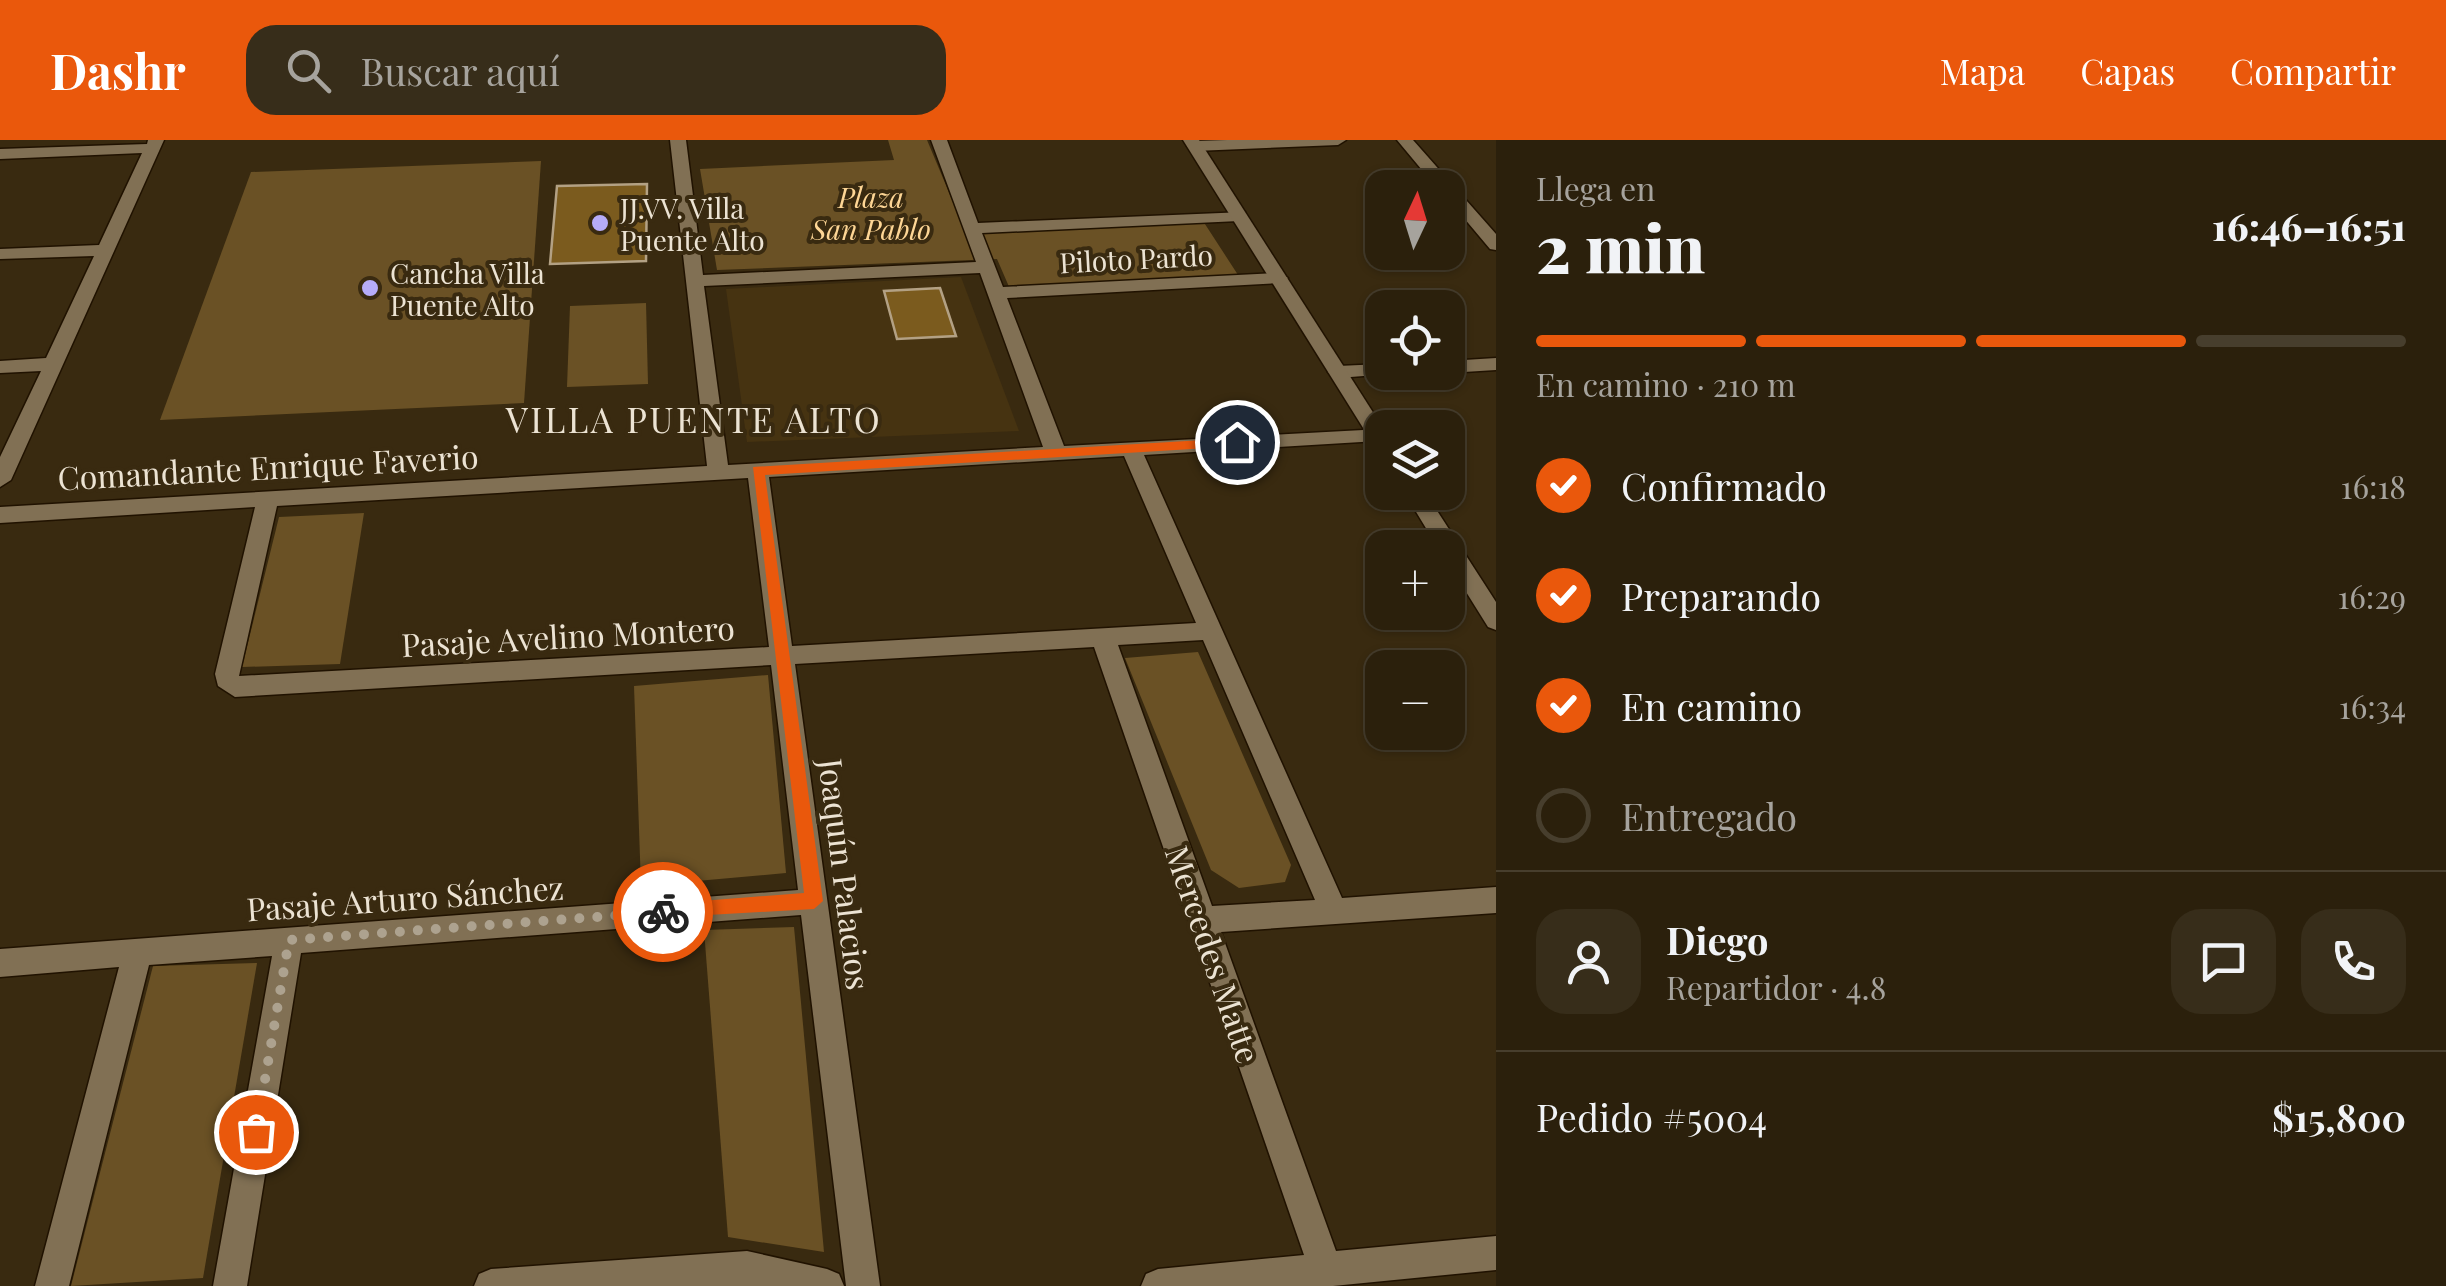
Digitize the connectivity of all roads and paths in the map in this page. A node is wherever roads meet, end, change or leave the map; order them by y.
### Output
1 (678, 140) edge
2 (939, 140) edge
3 (1338, 140) edge
4 (1405, 140) edge
5 (1310, 141) edge
6 (1193, 143) edge
7 (155, 144) edge
8 (0, 154) edge
9 (1431, 170) edge
10 (1465, 209) edge
11 (1239, 216) junction
12 (972, 228) junction
13 (1496, 245) edge
14 (106, 250) junction
15 (0, 254) edge
16 (986, 268) junction
17 (1278, 278) junction
18 (694, 281) junction
19 (996, 292) junction
20 (54, 364) junction
21 (1496, 364) edge
22 (1465, 366) edge
23 (0, 367) edge
24 (1365, 371) edge
25 (1338, 372) junction
26 (1365, 414) edge
27 (1365, 439) edge
28 (1131, 448) junction
29 (1056, 453) junction
30 (758, 470) junction
31 (718, 473) junction
32 (0, 480) edge
33 (268, 499) junction
34 (1425, 510) edge
35 (0, 515) edge
36 (1496, 621) edge
37 (1210, 630) junction
38 (1102, 637) junction
39 (783, 655) junction
40 (1496, 900) edge
41 (814, 901) junction
42 (1334, 911) junction
43 (1202, 920) junction
44 (289, 940) junction
45 (138, 952) junction
46 (0, 963) edge
47 (1496, 1253) edge
48 (1326, 1270) junction
49 (52, 1286) edge
50 (230, 1286) edge
51 (491, 1286) edge
52 (827, 1286) edge
53 (862, 1286) edge
54 (1158, 1286) edge

1 - 18 street
2 - 12 street
3 - 5 street
4 - 9 street
5 - 6 street
6 - 11 street
7 - 8 street
7 - 14 street
10 - 13 street
11 - 12 street, Piloto Pardo
11 - 17 street
12 - 16 street
14 - 15 street
14 - 20 street
16 - 18 street
16 - 19 street
17 - 19 street, Piloto Pardo
17 - 25 street
18 - 31 street
19 - 29 street
20 - 23 street
20 - 32 street
21 - 22 street
24 - 25 street
25 - 26 street
27 - 28 street, Comandante Enrique Faverio
28 - 29 street, Comandante Enrique Faverio
28 - 37 street
29 - 30 street, Comandante Enrique Faverio
30 - 31 street, Comandante Enrique Faverio
30 - 39 street, Joaquín Palacios
31 - 33 street, Comandante Enrique Faverio
33 - 35 street, Comandante Enrique Faverio
33 - 39 street, Pasaje Avelino Montero
34 - 36 street
37 - 38 street, Pasaje Avelino Montero
37 - 42 street
38 - 39 street, Pasaje Avelino Montero
38 - 43 street, Mercedes Matte
39 - 41 street, Joaquín Palacios
40 - 42 street
41 - 44 street, Pasaje Arturo Sánchez
41 - 53 street, Joaquín Palacios
42 - 43 street
43 - 48 street, Mercedes Matte
44 - 45 street, Pasaje Arturo Sánchez
44 - 50 street
45 - 46 street, Pasaje Arturo Sánchez
45 - 49 street
47 - 48 street
48 - 54 street
51 - 52 street

